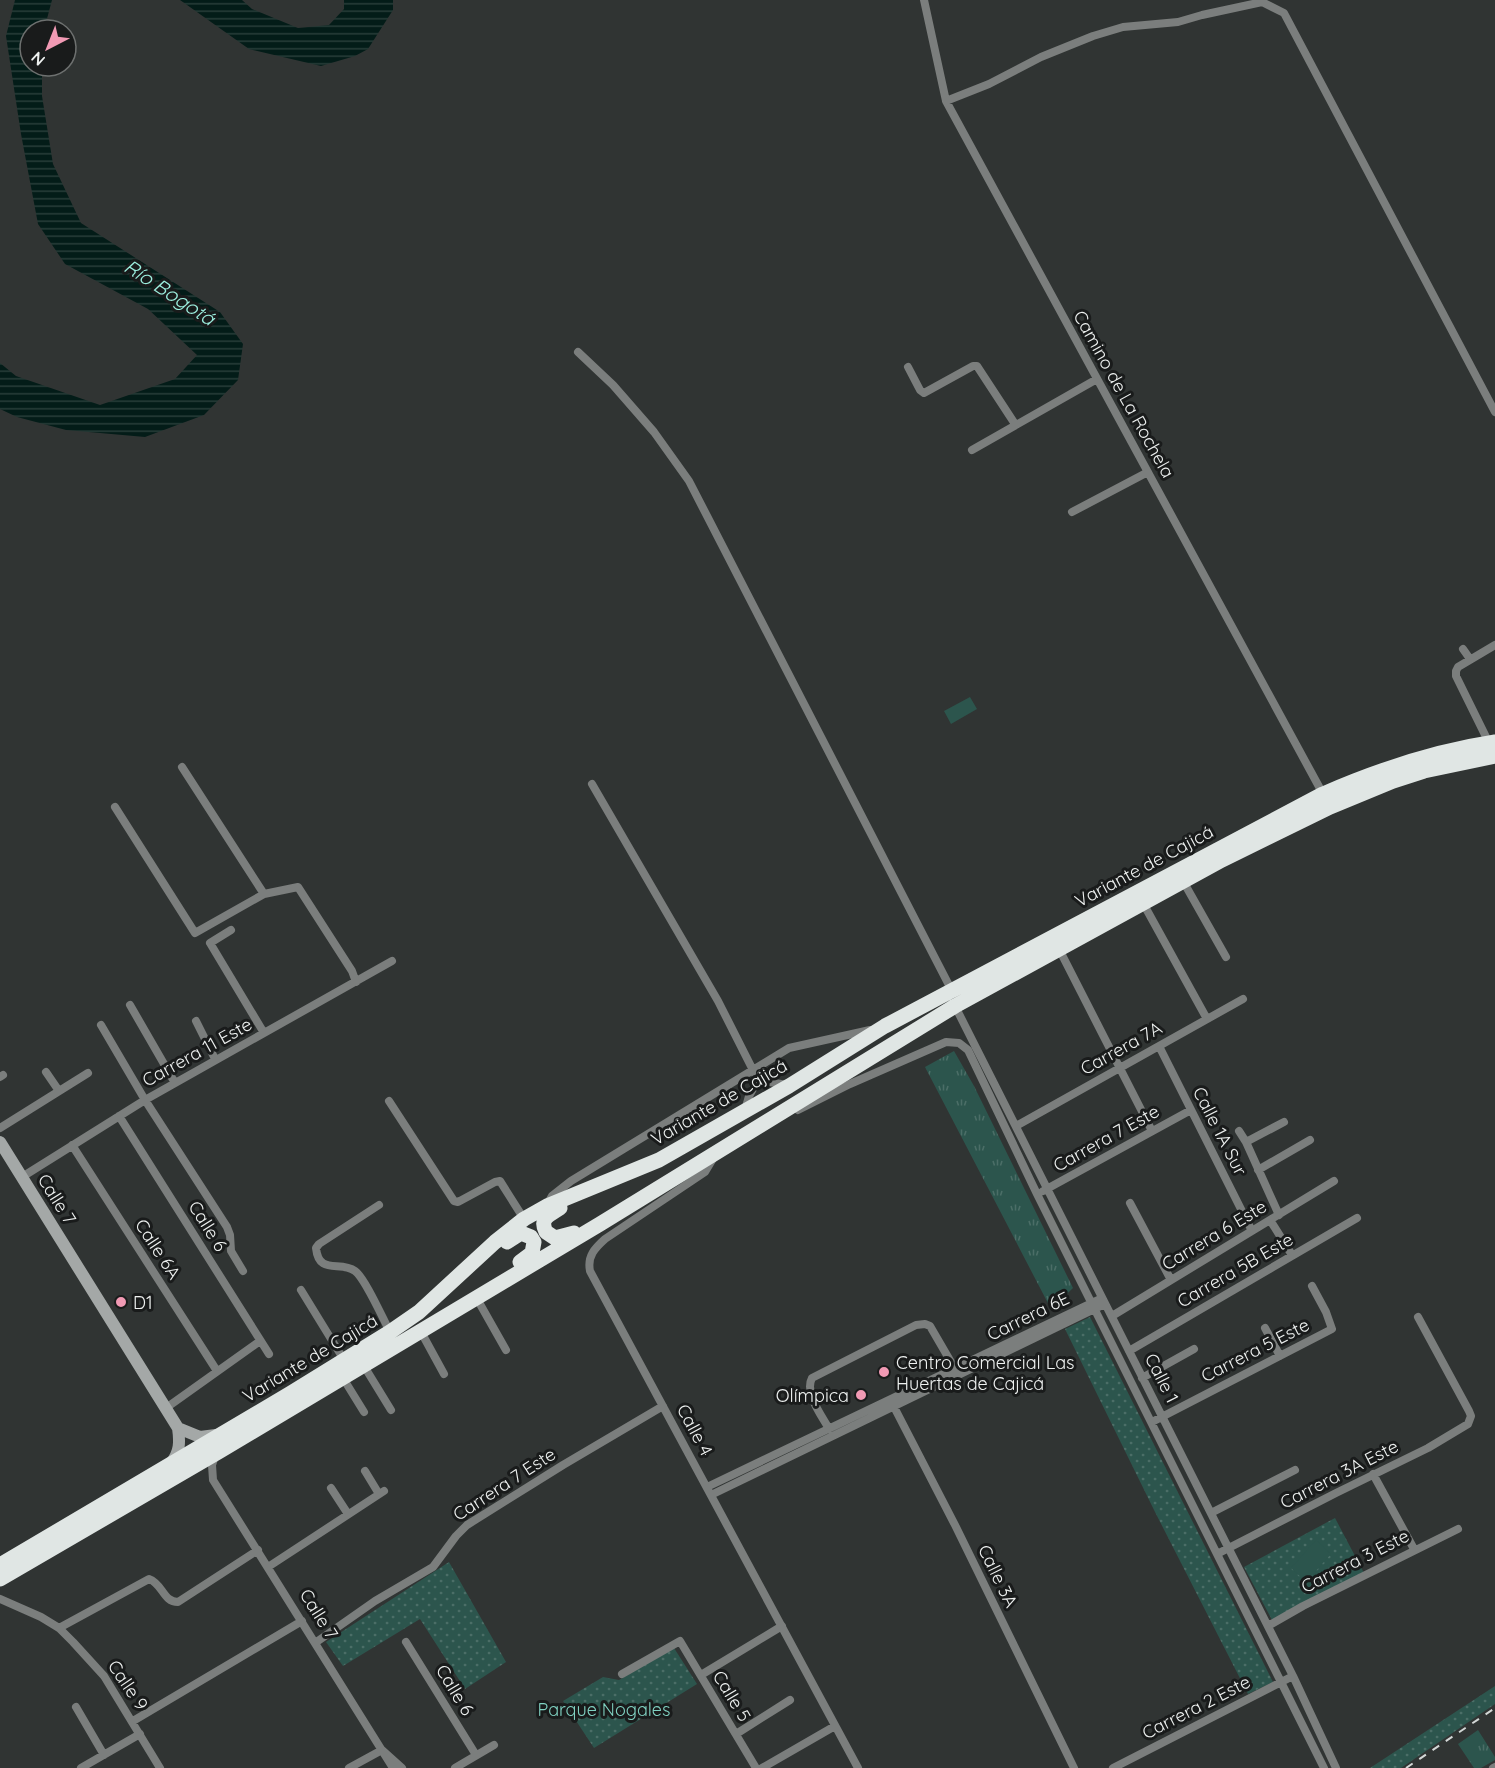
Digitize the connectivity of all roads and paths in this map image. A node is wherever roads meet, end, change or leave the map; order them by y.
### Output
1 (924, 0) edge
2 (946, 101) junction
3 (578, 352) dead end
4 (908, 367) dead end
5 (1097, 379) junction
6 (1495, 412) edge
7 (1016, 424) junction
8 (972, 450) dead end
9 (1148, 472) junction
10 (1072, 512) dead end
11 (1495, 645) edge
12 (1463, 649) dead end
13 (1470, 659) junction
14 (1493, 747) edge
15 (182, 767) dead end
16 (592, 784) dead end
17 (1323, 794) junction
18 (115, 807) dead end
19 (1183, 881) junction
20 (264, 894) junction
21 (1143, 903) junction
22 (231, 930) dead end
23 (1059, 949) junction
24 (1226, 957) dead end
25 (392, 962) dead end
26 (356, 982) junction
27 (953, 999) junction
28 (1243, 999) dead end
29 (130, 1005) dead end
30 (1207, 1019) junction
31 (196, 1021) dead end
32 (101, 1025) dead end
33 (885, 1026) junction
34 (264, 1033) junction
35 (1159, 1046) junction
36 (215, 1059) junction
37 (1120, 1068) junction
38 (753, 1070) junction
39 (46, 1072) dead end
40 (88, 1073) dead end
41 (758, 1080) junction
42 (175, 1083) junction
43 (789, 1086) junction
44 (59, 1091) junction
45 (145, 1100) junction
46 (389, 1101) dead end
47 (1191, 1110) junction
48 (744, 1111) junction
49 (779, 1115) junction
50 (119, 1116) junction
51 (1284, 1122) dead end
52 (1016, 1126) junction
53 (0, 1128) edge
54 (1152, 1131) junction
55 (1239, 1131) dead end
56 (1310, 1140) dead end
57 (0, 1142) edge
58 (1246, 1142) junction
59 (72, 1145) junction
60 (719, 1150) junction
61 (1258, 1170) junction
62 (22, 1177) junction
63 (1334, 1181) dead end
64 (1047, 1189) junction
65 (585, 1192) junction
66 (1037, 1194) junction
67 (1130, 1203) dead end
68 (379, 1205) dead end
69 (547, 1206) junction
70 (1279, 1215) junction
71 (1357, 1218) dead end
72 (524, 1219) junction
73 (1270, 1220) junction
74 (600, 1224) junction
75 (1252, 1231) junction
76 (1292, 1255) junction
77 (469, 1265) junction
78 (243, 1271) dead end
79 (1171, 1280) junction
80 (1312, 1286) dead end
81 (490, 1288) junction
82 (301, 1290) dead end
83 (476, 1297) junction
84 (1104, 1301) junction
85 (1093, 1306) junction
86 (1112, 1316) junction
87 (1418, 1317) dead end
88 (1265, 1328) dead end
89 (420, 1330) junction
90 (390, 1332) junction
91 (260, 1341) junction
92 (1194, 1349) dead end
93 (506, 1350) dead end
94 (1129, 1351) junction
95 (269, 1354) dead end
96 (1280, 1356) junction
97 (344, 1360) junction
98 (364, 1366) junction
99 (955, 1369) junction
100 (217, 1371) junction
101 (444, 1374) dead end
102 (343, 1378) junction
103 (1142, 1378) junction
104 (892, 1403) junction
105 (663, 1406) junction
106 (166, 1408) junction
107 (391, 1410) dead end
108 (364, 1412) dead end
109 (1163, 1416) junction
110 (1152, 1422) junction
111 (178, 1428) junction
112 (829, 1429) junction
113 (226, 1431) junction
114 (220, 1451) junction
115 (166, 1468) junction
116 (1295, 1470) dead end
117 (365, 1471) dead end
118 (183, 1473) junction
119 (1373, 1474) junction
120 (213, 1480) junction
121 (331, 1488) dead end
122 (709, 1491) junction
123 (1211, 1513) junction
124 (348, 1514) junction
125 (1458, 1528) dead end
126 (1229, 1549) junction
127 (1414, 1549) junction
128 (258, 1550) junction
129 (1217, 1554) junction
130 (0, 1565) edge
131 (268, 1567) junction
132 (0, 1579) edge
133 (0, 1599) edge
134 (302, 1621) junction
135 (782, 1626) junction
136 (1268, 1626) junction
137 (59, 1628) junction
138 (406, 1642) dead end
139 (315, 1643) junction
140 (622, 1674) dead end
141 (700, 1675) junction
142 (1293, 1676) junction
143 (1281, 1682) junction
144 (790, 1700) dead end
145 (76, 1707) dead end
146 (133, 1721) junction
147 (835, 1726) junction
148 (140, 1734) junction
149 (736, 1734) junction
150 (494, 1745) dead end
151 (382, 1750) junction
152 (104, 1755) junction
153 (476, 1755) junction
154 (81, 1768) edge
155 (160, 1768) edge
156 (349, 1768) edge
157 (393, 1768) edge
158 (402, 1768) edge
159 (455, 1768) edge
160 (756, 1768) edge
161 (762, 1768) edge
162 (858, 1768) edge
163 (1074, 1768) edge
164 (1113, 1768) edge
165 (1324, 1768) edge
166 (1336, 1768) edge

1 - 2 street, Camino de La Rochela
2 - 5 street, Camino de La Rochela
2 - 6 street
3 - 27 street, Calle 1
4 - 7 street
5 - 7 street
5 - 9 street, Camino de La Rochela
7 - 8 street
9 - 10 street
9 - 17 street, Camino de La Rochela
11 - 13 street
12 - 13 street
13 - 14 street
14 - 17 highway, Variante de Cajicá
14 - 19 highway, Variante de Cajicá
15 - 20 street
16 - 38 street
17 - 27 highway, Variante de Cajicá
18 - 20 street
19 - 21 highway, Variante de Cajicá
19 - 24 street
20 - 26 street
21 - 23 highway, Variante de Cajicá
21 - 30 street
22 - 34 street
23 - 27 highway, Variante de Cajicá
23 - 37 street
25 - 26 street, Carrera 11 Este
26 - 34 street, Carrera 11 Este
27 - 33 highway, Variante de Cajicá
27 - 49 highway, Variante de Cajicá
27 - 52 street, Calle 1
28 - 30 street, Carrera 7A
29 - 42 street
30 - 35 street, Carrera 7A
31 - 36 street
32 - 45 street
33 - 38 street
33 - 43 highway, Variante de Cajicá
34 - 36 street, Carrera 11 Este
35 - 37 street, Carrera 7A
35 - 47 street, Calle 1A Sur
36 - 42 street, Carrera 11 Este
37 - 52 street, Carrera 7A
37 - 54 street
38 - 41 street
38 - 69 street
39 - 44 street
40 - 44 street
41 - 43 street
41 - 48 street
42 - 45 street, Carrera 11 Este
43 - 48 highway, Variante de Cajicá
44 - 53 street
45 - 50 street, Carrera 11 Este
45 - 78 street
46 - 72 street
47 - 54 street, Carrera 7 Este
47 - 75 street, Calle 1A Sur
48 - 65 highway, Variante de Cajicá
49 - 60 highway, Variante de Cajicá
49 - 66 street, Calle 1
50 - 59 street, Carrera 11 Este
50 - 91 street, Calle 6
51 - 58 street
52 - 64 street, Calle 1
54 - 64 street, Carrera 7 Este
55 - 58 street
56 - 61 street
57 - 62 street, Calle 7
58 - 61 street
59 - 62 street, Carrera 11 Este
59 - 100 street, Calle 6A
60 - 74 highway, Variante de Cajicá
60 - 105 street, Calle 4
61 - 70 street
62 - 106 street, Calle 7
63 - 70 street, Carrera 6 Este
64 - 66 street, Carrera 7 Este
64 - 84 street, Calle 1
65 - 69 highway, Variante de Cajicá
65 - 74 highway
66 - 85 street, Calle 1
67 - 79 street
68 - 90 street
69 - 72 highway, Variante de Cajicá
70 - 73 street, Carrera 6 Este
71 - 76 street, Carrera 5B Este
72 - 77 highway, Variante de Cajicá
73 - 75 street, Carrera 6 Este
73 - 76 street
74 - 81 highway, Variante de Cajicá
75 - 79 street, Carrera 6 Este
76 - 94 street, Carrera 5B Este
77 - 81 highway
77 - 90 highway, Variante de Cajicá
79 - 86 street, Carrera 6 Este
80 - 96 street, Carrera 5 Este
81 - 83 highway, Variante de Cajicá
82 - 97 street
83 - 89 highway, Variante de Cajicá
83 - 93 street
84 - 85 street, Carrera 6E
84 - 86 street, Calle 1
85 - 99 street, Carrera 6E
85 - 104 street, Carrera 6E
85 - 110 street, Calle 1
86 - 94 street, Calle 1
87 - 119 street, Carrera 3A Este
88 - 96 street
89 - 98 highway, Variante de Cajicá
89 - 101 street
90 - 97 highway, Variante de Cajicá
91 - 95 street, Calle 6
91 - 100 street
92 - 103 street
94 - 103 street, Calle 1
96 - 109 street, Carrera 5 Este
97 - 113 highway, Variante de Cajicá
98 - 102 highway, Variante de Cajicá
98 - 107 street
99 - 104 street, Carrera 6E
99 - 112 street
100 - 106 street
102 - 108 street
102 - 114 highway, Variante de Cajicá
103 - 109 street, Calle 1
104 - 112 street, Carrera 6E
104 - 122 street, Carrera 6E
104 - 163 street, Calle 3A
105 - 122 street, Calle 4
105 - 139 street, Carrera 7 Este
106 - 111 street, Calle 7
109 - 110 street, Carrera 5 Este
109 - 123 street, Calle 1
110 - 129 street, Calle 1
111 - 113 street
111 - 115 street
112 - 122 street, Carrera 6E
113 - 115 highway, Variante de Cajicá
114 - 118 highway, Variante de Cajicá
114 - 120 street
115 - 130 highway, Variante de Cajicá
116 - 123 street
117 - 124 street
118 - 120 street
118 - 132 highway, Variante de Cajicá
119 - 126 street, Carrera 3A Este
119 - 127 street
120 - 128 street, Calle 7
121 - 124 street
122 - 135 street, Calle 4
123 - 126 street, Calle 1
124 - 131 street
125 - 127 street, Carrera 3 Este
126 - 129 street, Carrera 3A Este
126 - 136 street, Calle 1
127 - 136 street, Carrera 3 Este
128 - 131 street, Calle 7
128 - 137 street
129 - 143 street, Calle 1
131 - 134 street, Calle 7
133 - 137 street, Calle 9
134 - 139 street, Calle 7
134 - 146 street
135 - 141 street
135 - 147 street, Calle 4
136 - 142 street, Calle 1
137 - 146 street, Calle 9
138 - 153 street, Calle 6
139 - 151 street, Calle 7
140 - 141 street, Calle 5
141 - 149 street, Calle 5
142 - 143 street, Carrera 2 Este
142 - 166 street, Calle 1
143 - 164 street, Carrera 2 Este
143 - 165 street, Calle 1
144 - 149 street
145 - 152 street
146 - 148 street, Calle 9
147 - 161 street
147 - 162 street, Calle 4
148 - 152 street
148 - 155 street, Calle 9
149 - 160 street, Calle 5
150 - 153 street
151 - 156 street
151 - 157 street, Calle 7
151 - 158 street
152 - 154 street
153 - 159 street

